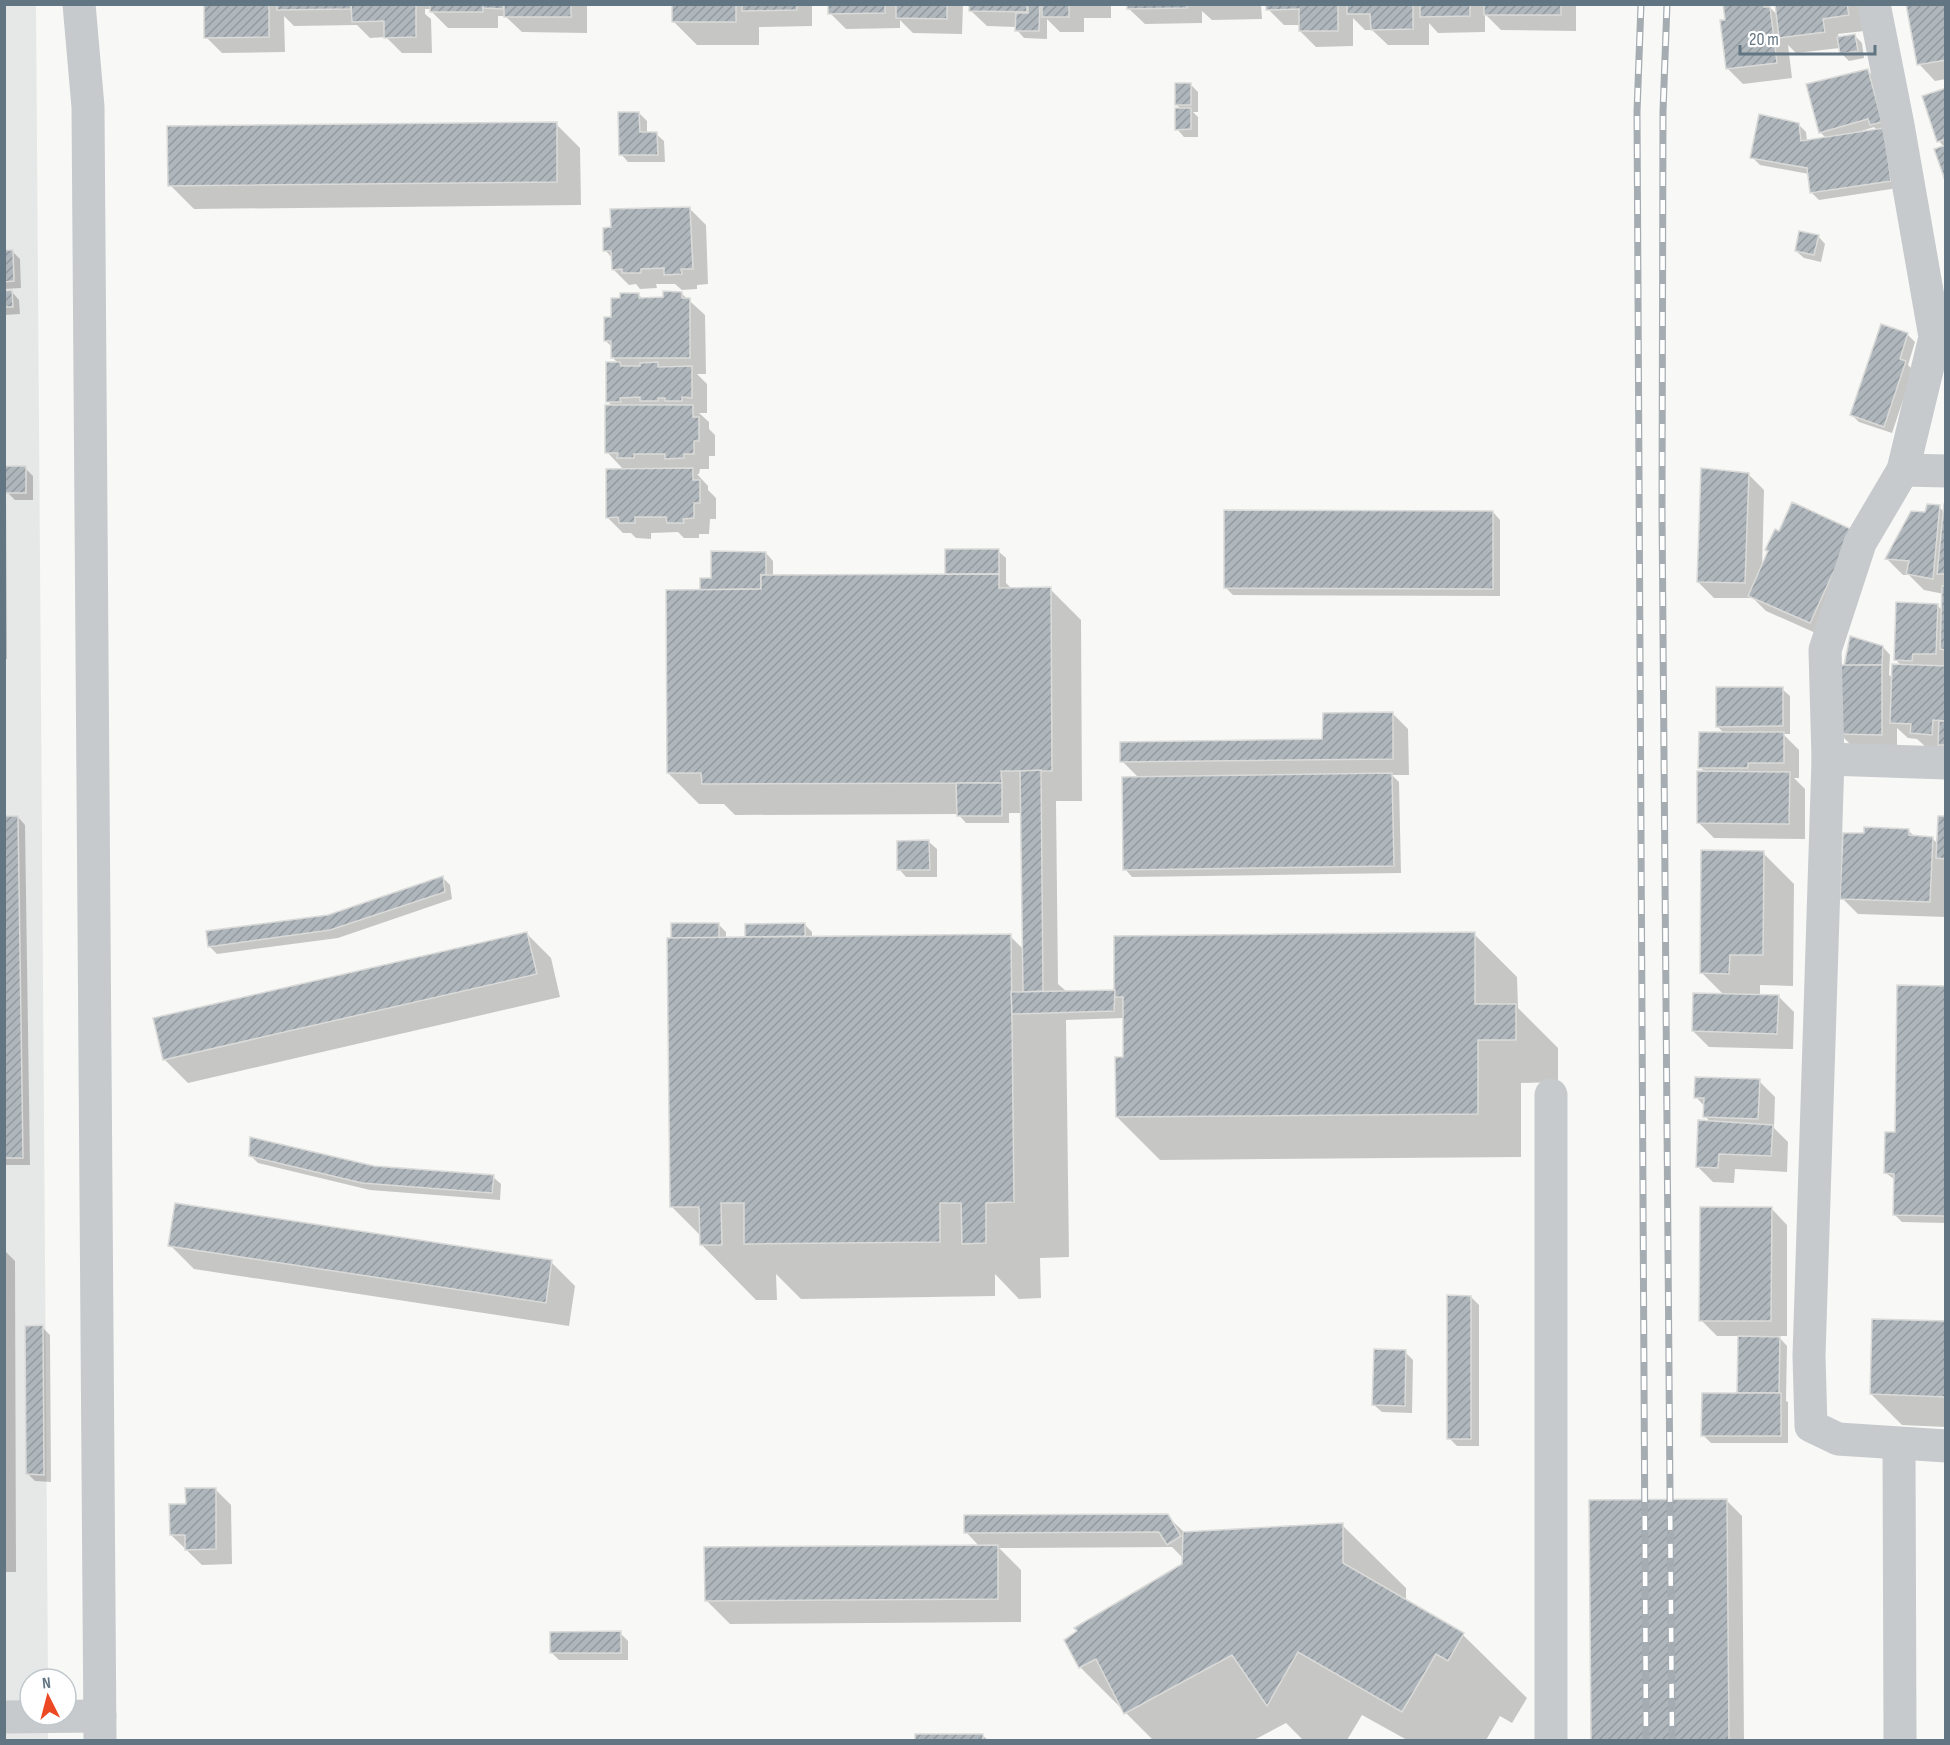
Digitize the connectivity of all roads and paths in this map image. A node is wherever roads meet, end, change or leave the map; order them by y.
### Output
1 (79, 4) edge
2 (1874, 4) edge
3 (1903, 470) junction
4 (1946, 471) edge
5 (1828, 759) junction
6 (1946, 763) edge
7 (1551, 1095) dead end
8 (1899, 1444) junction
9 (1946, 1446) edge
10 (4, 1717) edge
11 (100, 1728) edge
12 (1551, 1740) edge
13 (1900, 1740) edge

1 - 11 street
2 - 3 street
3 - 4 street
3 - 5 street
5 - 6 street
5 - 8 street
7 - 12 street
8 - 9 street
8 - 13 street
10 - 11 street

